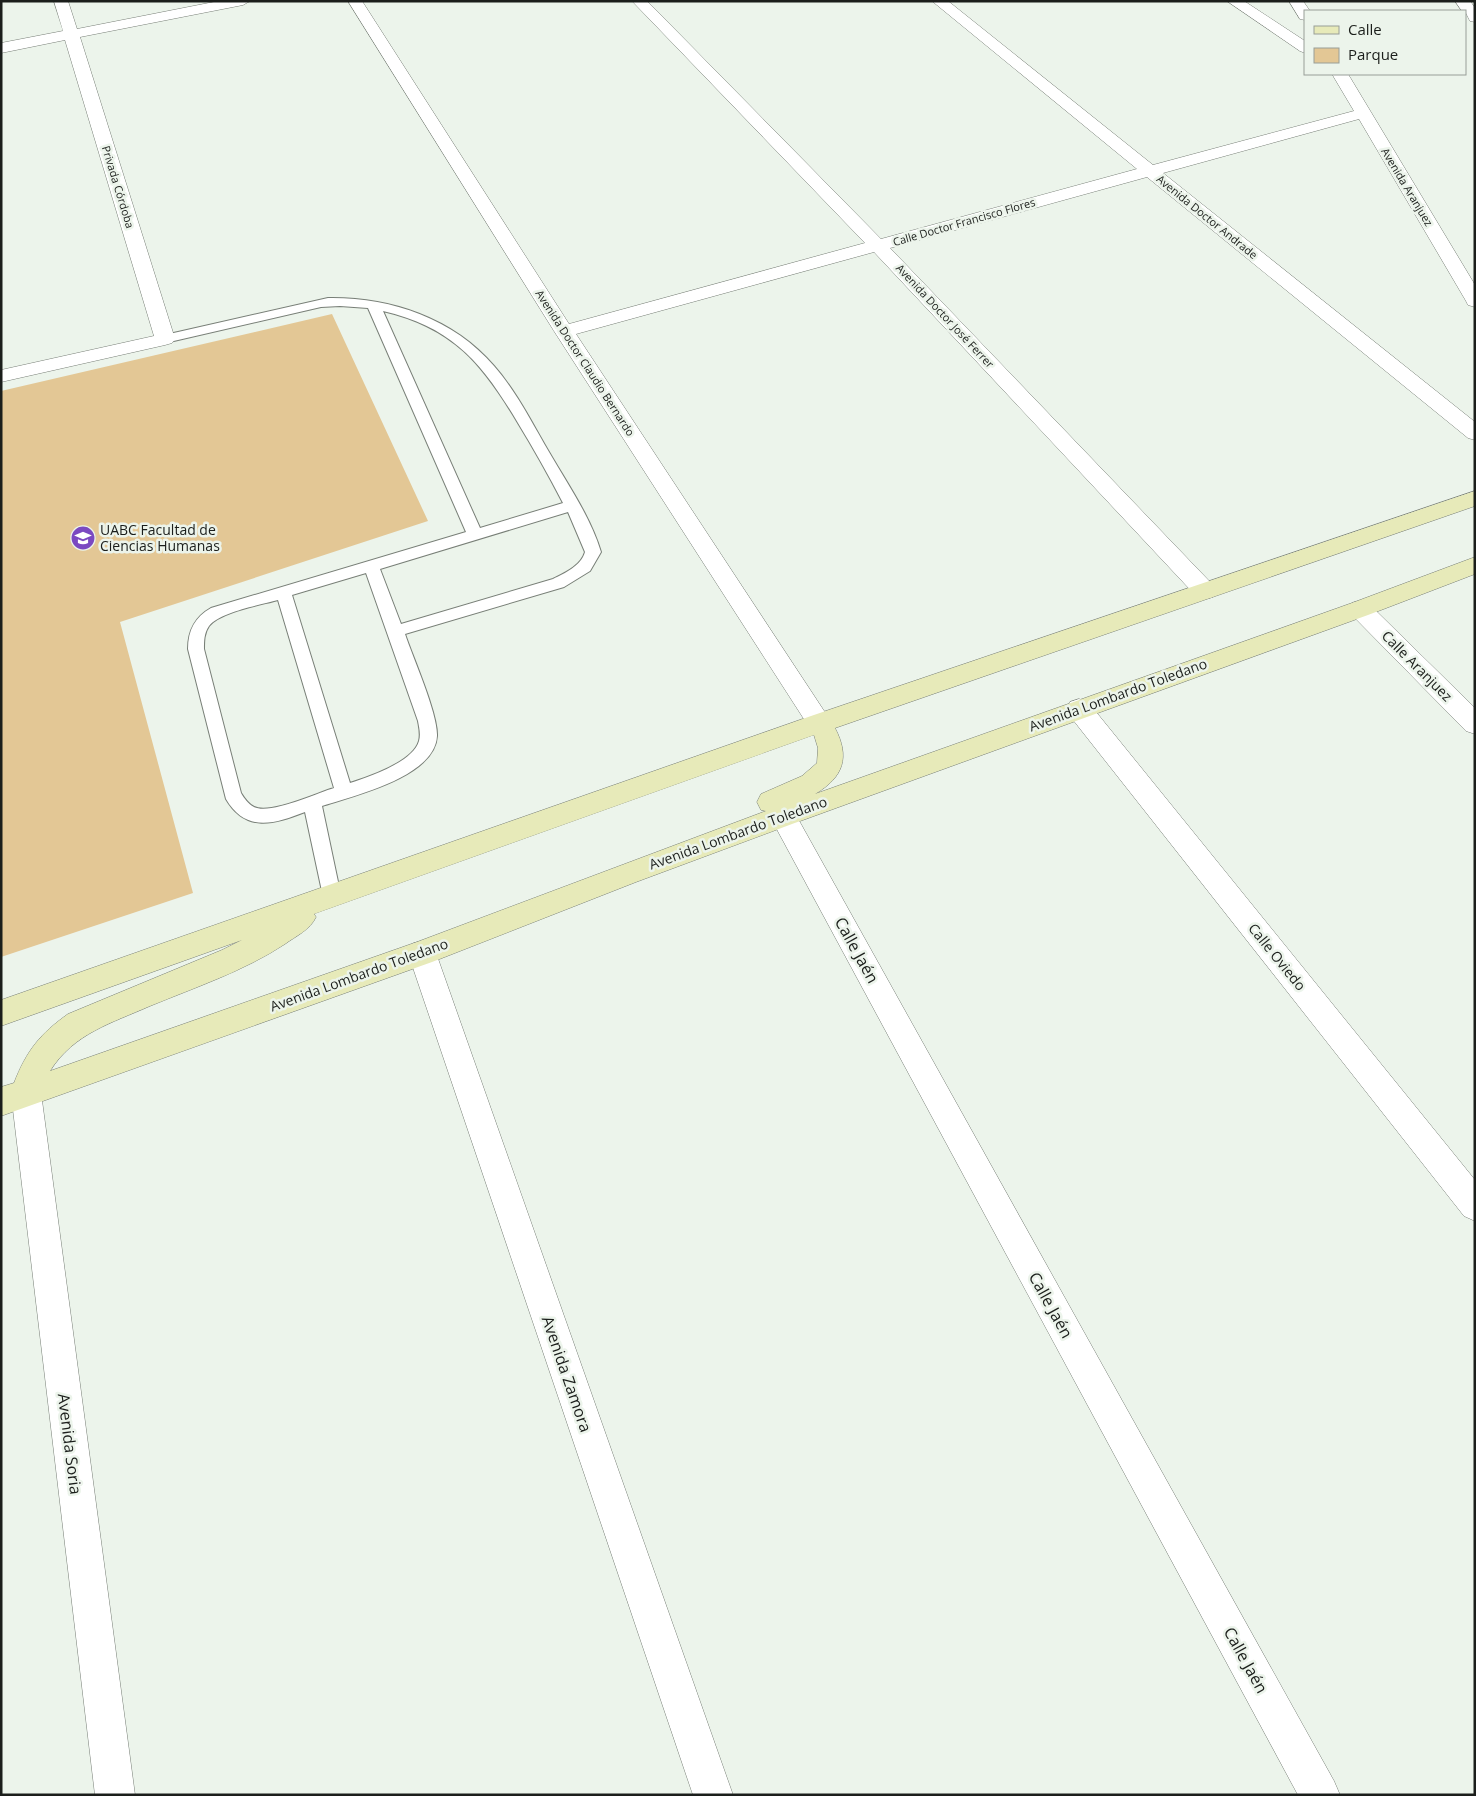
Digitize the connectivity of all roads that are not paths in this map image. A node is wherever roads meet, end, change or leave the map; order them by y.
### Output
1 (61, 1) edge
2 (243, 1) edge
3 (356, 1) edge
4 (639, 1) edge
5 (939, 1) edge
6 (1234, 1) edge
7 (1296, 1) edge
8 (1462, 1) edge
9 (1304, 14) edge
10 (1475, 18) edge
11 (70, 35) junction
12 (1304, 47) edge
13 (1, 48) edge
14 (1341, 75) edge
15 (1364, 113) junction
16 (1149, 170) junction
17 (878, 246) junction
18 (1475, 301) edge
19 (374, 306) junction
20 (564, 331) junction
21 (165, 338) junction
22 (1, 376) edge
23 (1475, 433) edge
24 (1475, 498) edge
25 (573, 505) junction
26 (475, 535) junction
27 (1475, 565) edge
28 (371, 566) junction
29 (283, 591) junction
30 (1205, 591) junction
31 (1360, 609) junction
32 (396, 631) junction
33 (1079, 709) junction
34 (820, 723) junction
35 (1475, 724) edge
36 (344, 791) junction
37 (312, 802) junction
38 (783, 816) junction
39 (626, 874) junction
40 (332, 896) junction
41 (422, 953) junction
42 (1, 1013) edge
43 (14, 1098) edge
44 (1475, 1205) edge
45 (114, 1795) edge
46 (713, 1795) edge
47 (1320, 1795) edge

1 - 11 street, Privada Córdoba
2 - 11 street
3 - 20 street, Avenida Doctor Claudio Bernardo
4 - 17 street, Avenida Doctor José Ferrer
5 - 16 street, Avenida Doctor Andrade
6 - 12 street
7 - 9 street
8 - 10 street
11 - 13 street
11 - 21 street, Privada Córdoba
14 - 15 street, Avenida Aranjuez
15 - 16 street, Calle Doctor Francisco Flores
15 - 18 street, Avenida Aranjuez
16 - 17 street, Calle Doctor Francisco Flores
16 - 23 street, Avenida Doctor Andrade
17 - 20 street, Calle Doctor Francisco Flores
17 - 30 street, Avenida Doctor José Ferrer
19 - 21 lane
19 - 25 lane
19 - 26 lane
20 - 34 street, Avenida Doctor Claudio Bernardo
21 - 22 street
24 - 30 main road
25 - 26 lane
25 - 32 lane
26 - 28 lane
27 - 31 main road, Avenida Lombardo Toledano
28 - 29 lane
28 - 32 lane
29 - 36 lane
29 - 37 lane
30 - 34 main road
31 - 33 main road, Avenida Lombardo Toledano
31 - 35 street, Calle Aranjuez
32 - 36 lane
33 - 38 main road, Avenida Lombardo Toledano
33 - 44 street, Calle Oviedo
34 - 39 main road
34 - 40 main road
36 - 37 lane
37 - 40 lane
38 - 39 main road, Avenida Lombardo Toledano
38 - 47 street, Calle Jaén
39 - 41 main road, Avenida Lombardo Toledano
40 - 42 main road
40 - 43 main road
41 - 43 main road, Avenida Lombardo Toledano
41 - 46 street, Avenida Zamora
43 - 45 street, Avenida Soria

